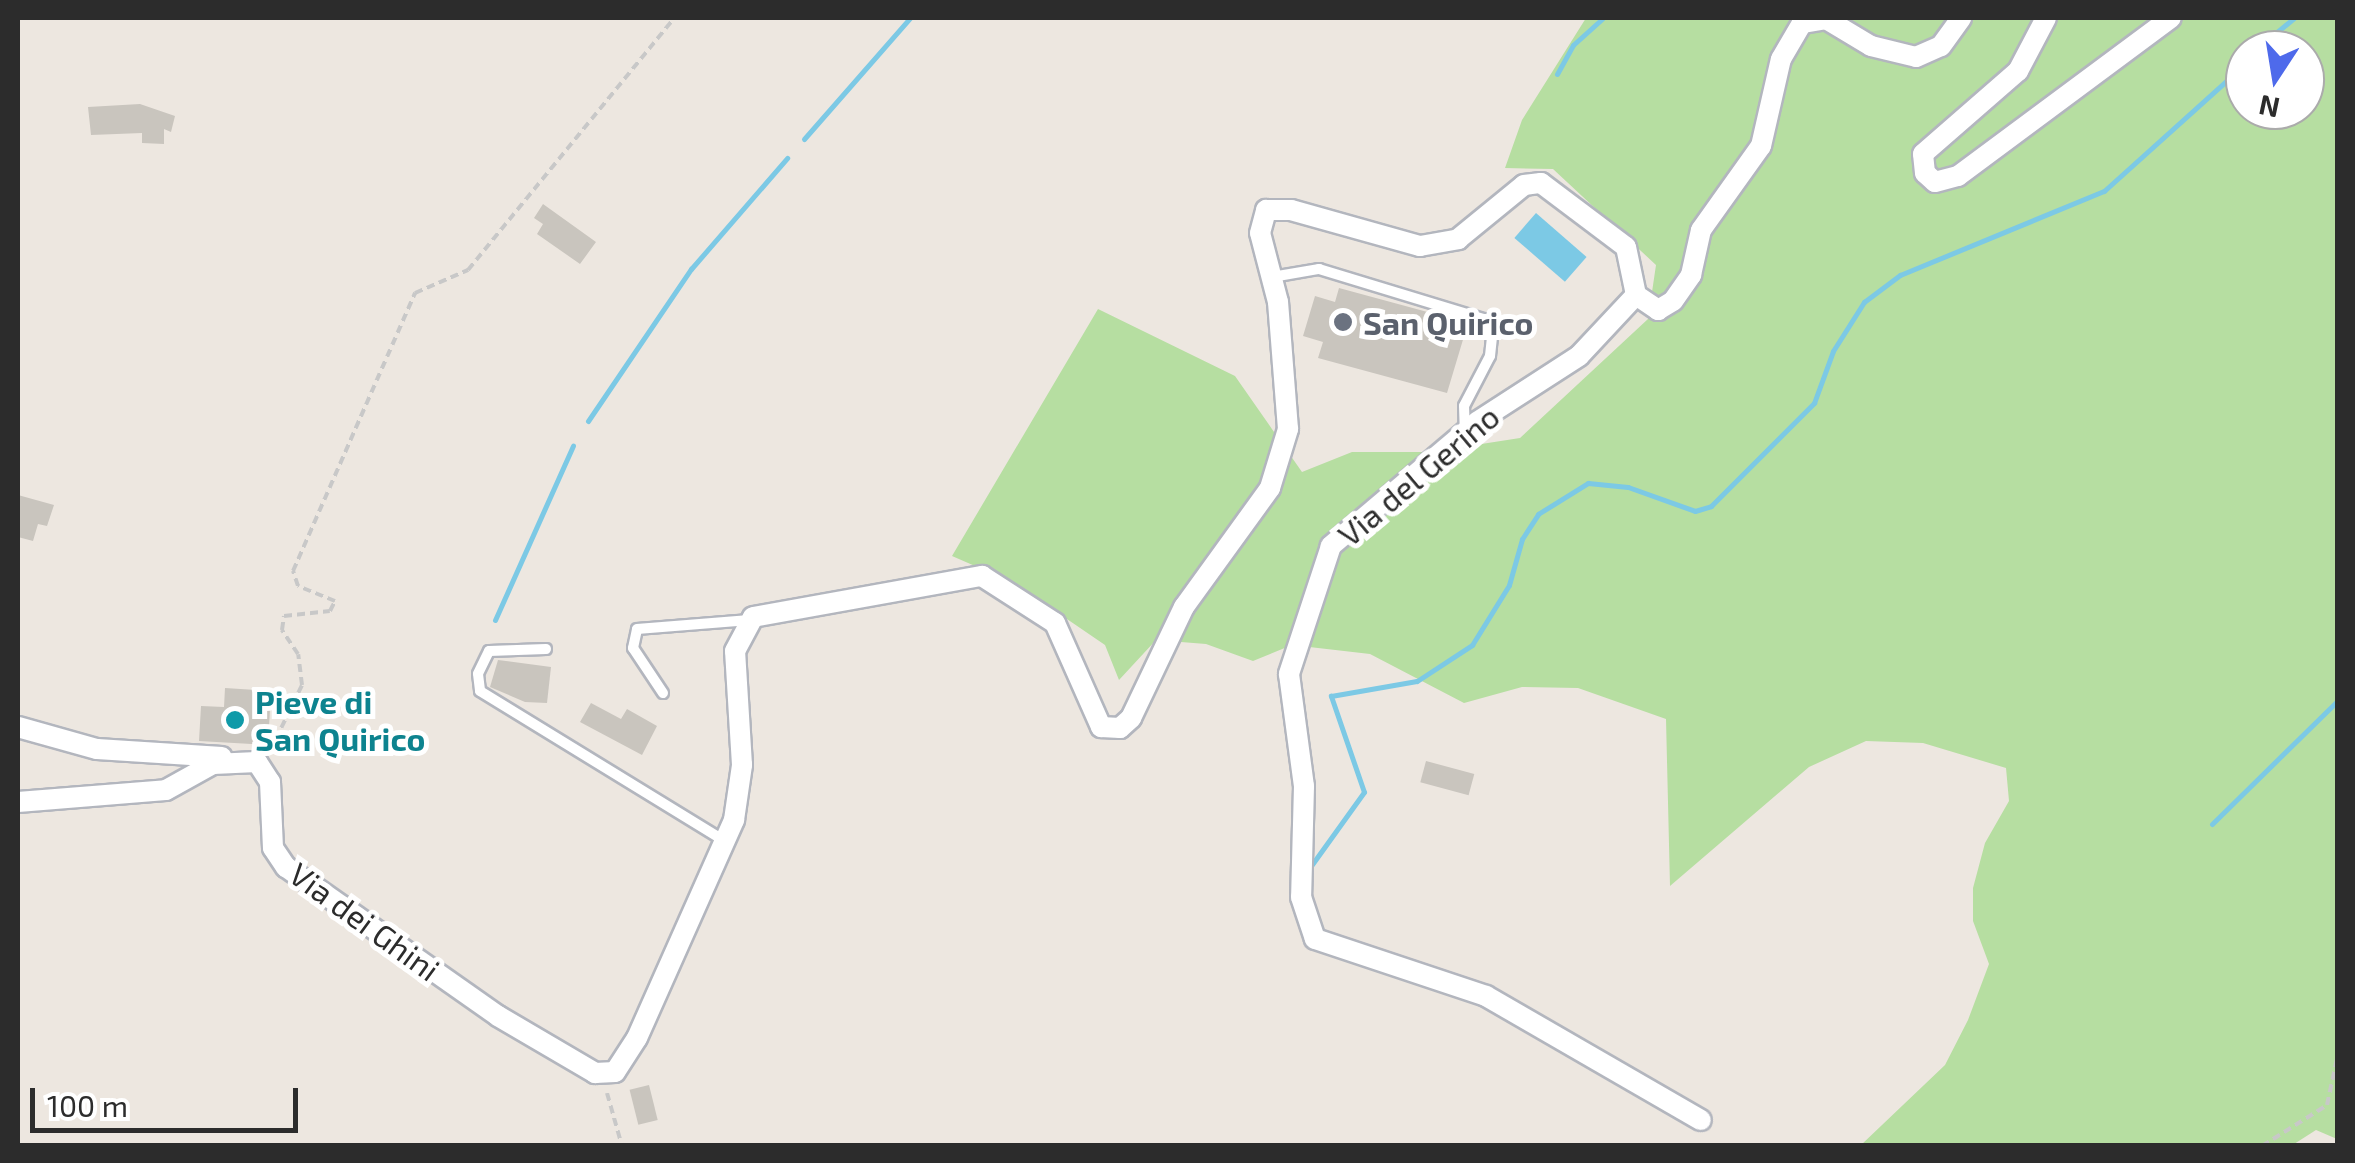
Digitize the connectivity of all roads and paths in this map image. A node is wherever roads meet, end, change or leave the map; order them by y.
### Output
1 (674, 18) edge
2 (1960, 18) edge
3 (2046, 18) edge
4 (2171, 18) edge
5 (1272, 277) junction
6 (1636, 295) junction
7 (1465, 432) junction
8 (750, 620) junction
9 (546, 650) dead end
10 (663, 692) dead end
11 (18, 727) edge
12 (250, 760) junction
13 (18, 802) edge
14 (726, 841) junction
15 (2338, 1054) edge
16 (601, 1074) junction
17 (1700, 1120) dead end
18 (622, 1146) edge
19 (2262, 1146) edge

1 - 12 path
2 - 6 street
3 - 4 street
5 - 6 street
5 - 7 lane
5 - 8 street
6 - 7 street, Via del Gerino
7 - 17 street, Via del Gerino
8 - 10 lane
8 - 14 street
9 - 14 lane
11 - 12 street
12 - 13 street
12 - 16 street, Via dei Ghini
14 - 16 street
15 - 19 path
16 - 18 path

